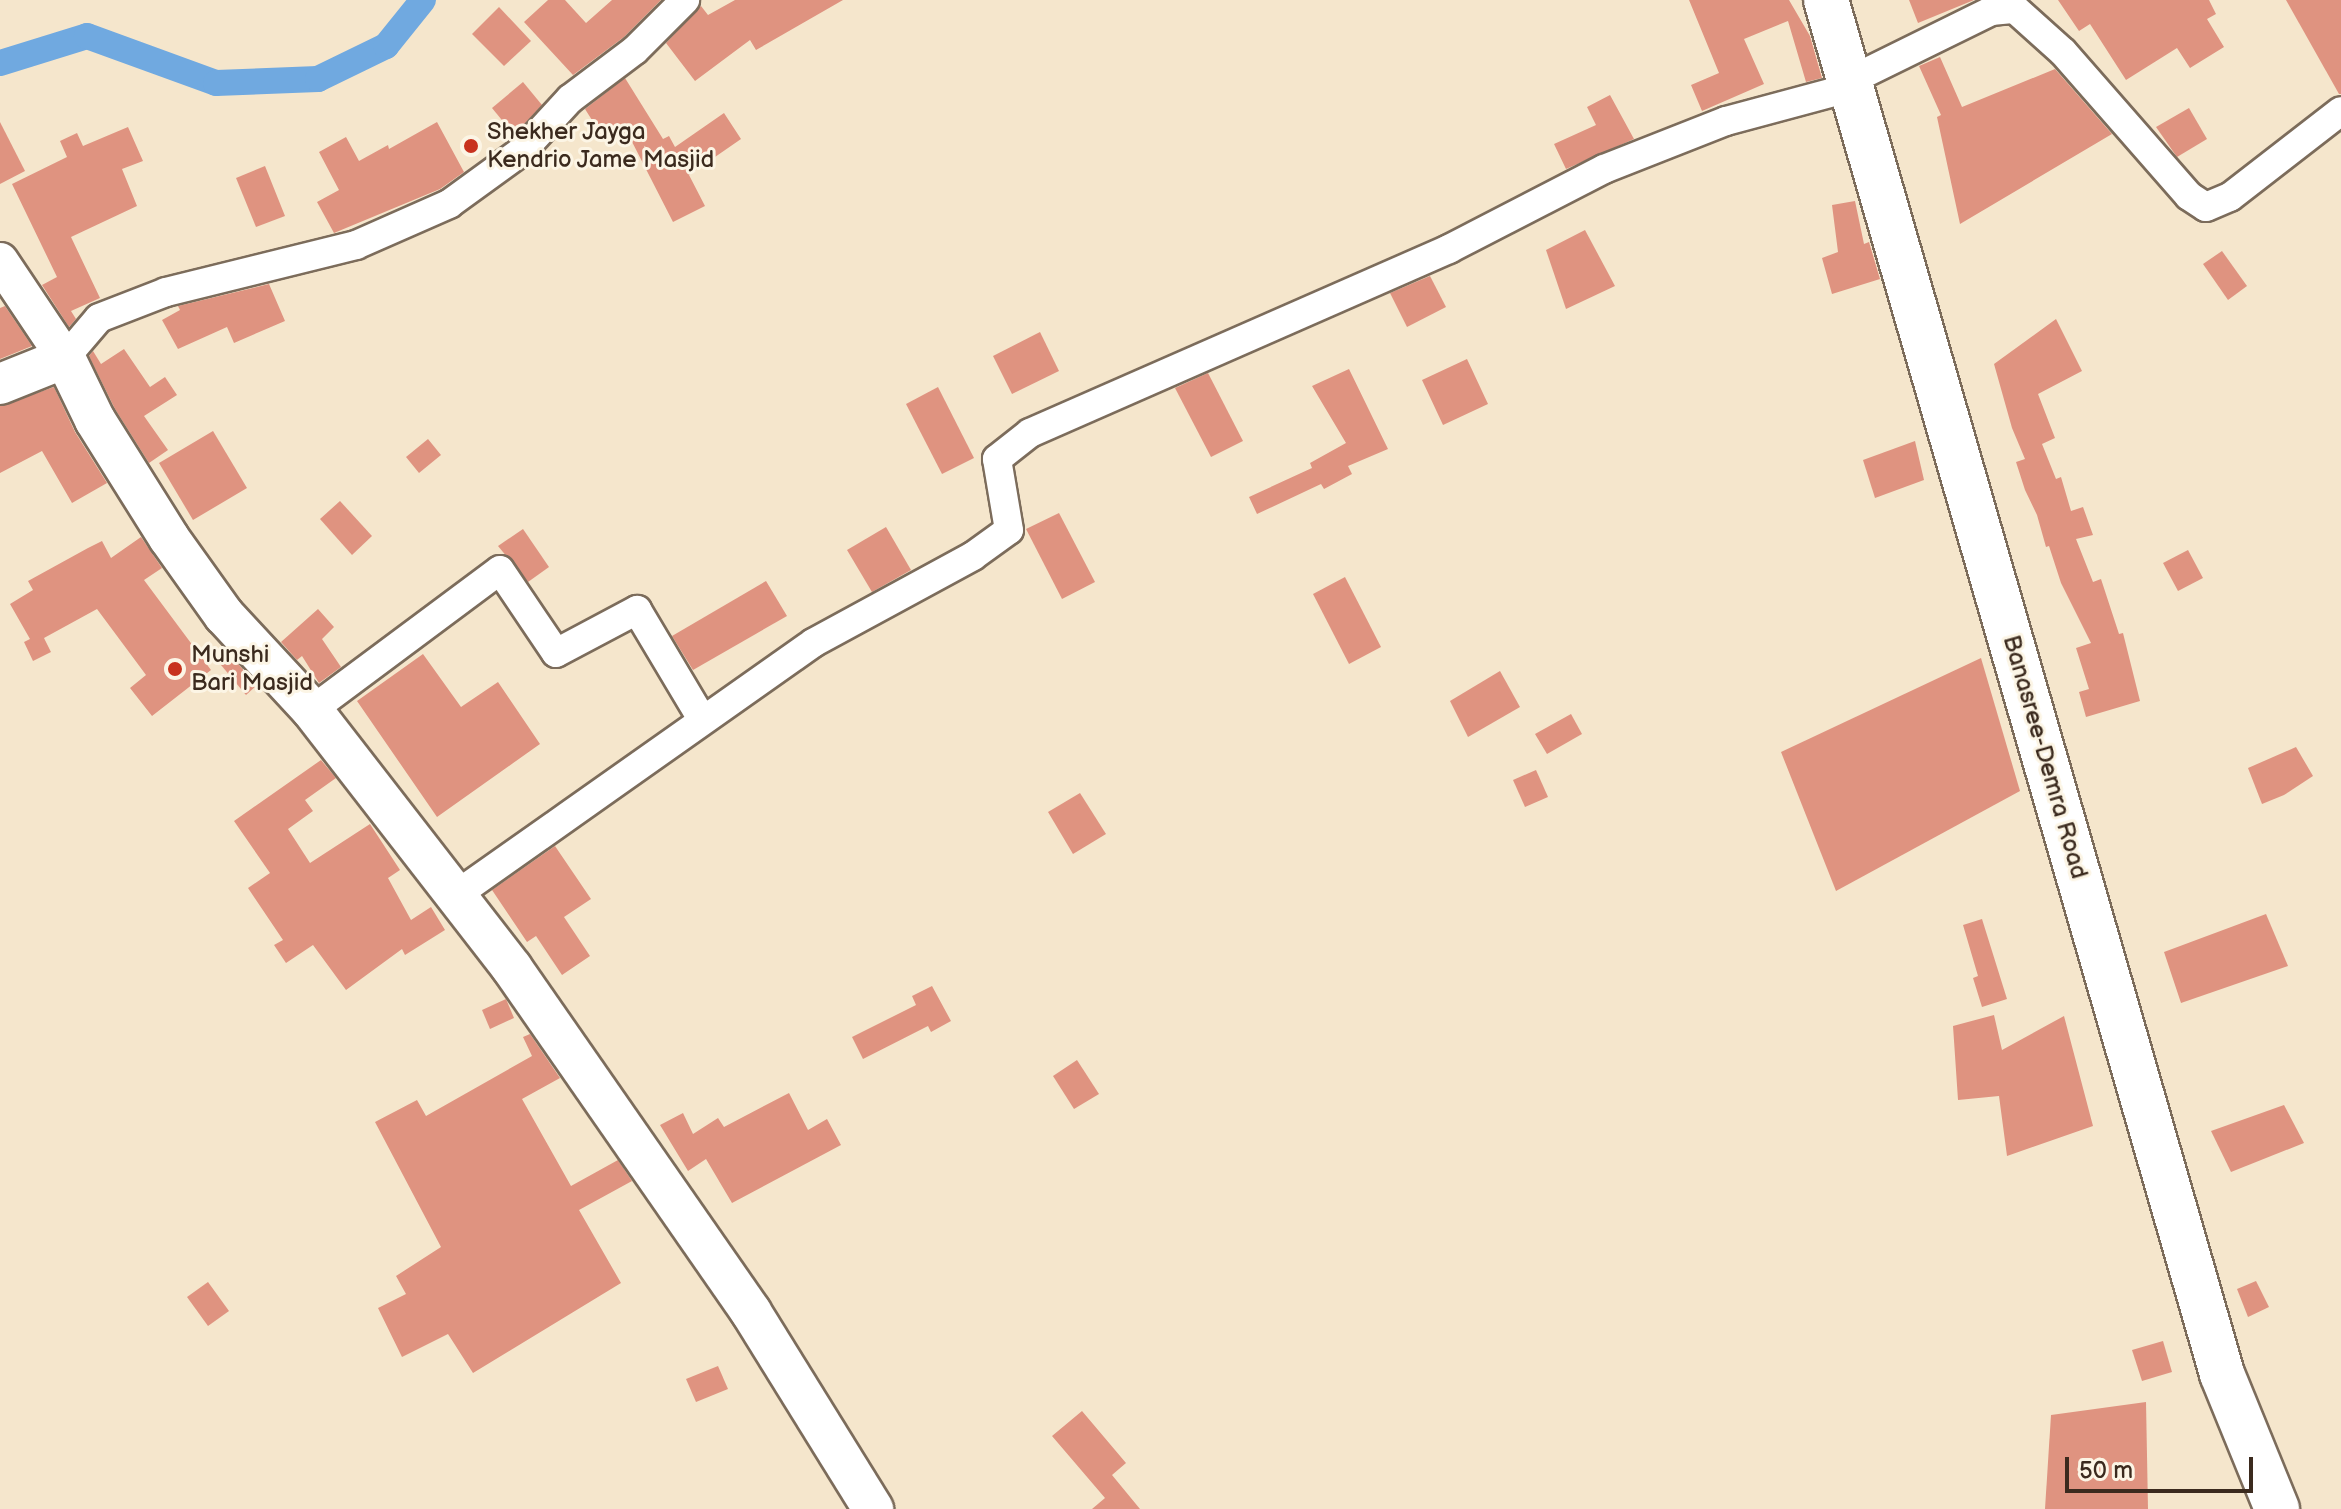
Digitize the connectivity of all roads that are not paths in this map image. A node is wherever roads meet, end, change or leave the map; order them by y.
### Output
1 (685, 0) edge
2 (1826, 0) edge
3 (1852, 83) junction
4 (2341, 111) edge
5 (0, 261) edge
6 (65, 358) junction
7 (0, 384) edge
8 (312, 710) junction
9 (702, 719) junction
10 (456, 895) junction
11 (873, 1509) edge
12 (2277, 1509) edge

1 - 6 street
2 - 3 main road, Banasree-Demra Road
3 - 4 street
3 - 9 street
3 - 12 main road, Banasree-Demra Road
5 - 6 street
6 - 7 main road
6 - 8 main road
8 - 9 street
8 - 10 main road
9 - 10 street
10 - 11 main road

